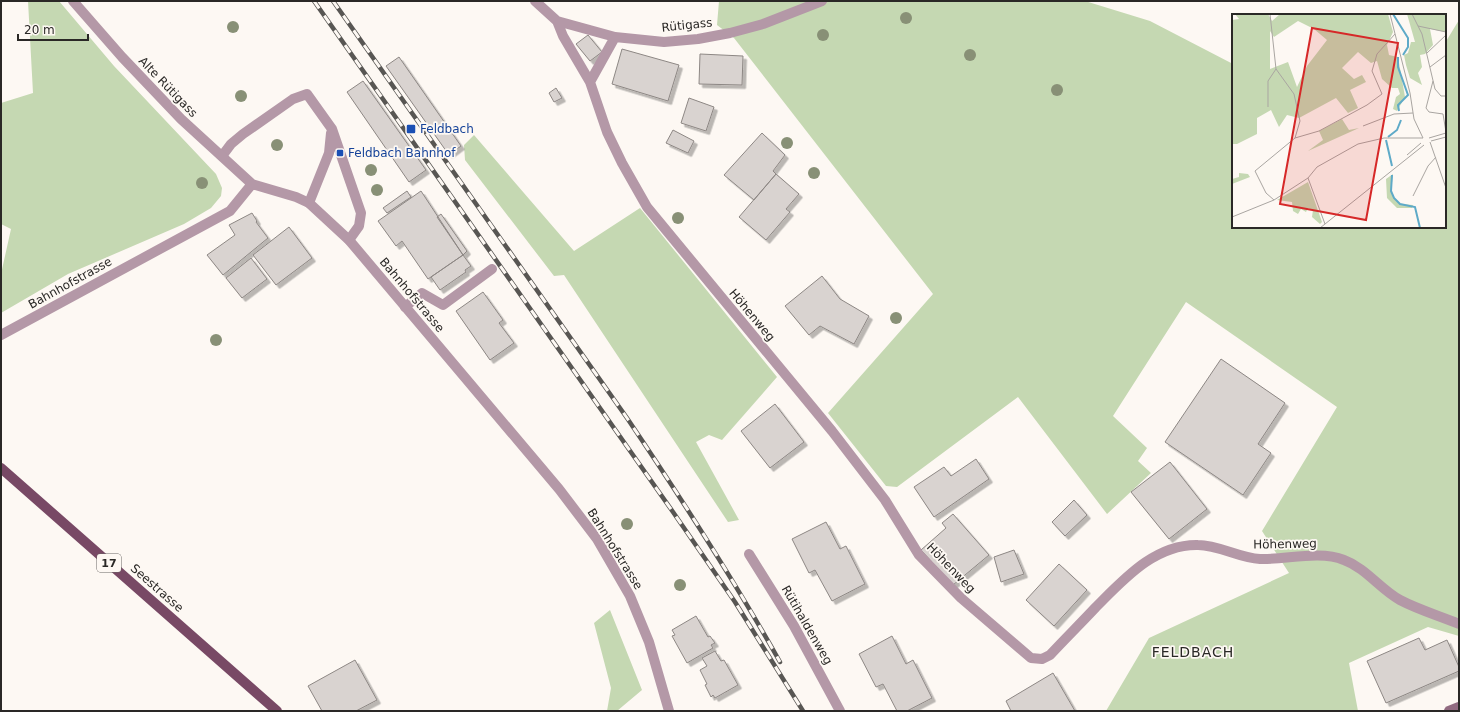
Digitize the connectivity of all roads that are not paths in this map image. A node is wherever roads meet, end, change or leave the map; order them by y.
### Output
1 (73, 1) edge
2 (535, 1) edge
3 (822, 1) edge
4 (557, 22) junction
5 (615, 37) junction
6 (590, 82) junction
7 (332, 129) junction
8 (222, 156) junction
9 (252, 184) junction
10 (309, 203) junction
11 (349, 240) junction
12 (492, 269) dead end
13 (406, 307) junction
14 (1, 336) edge
15 (1, 468) edge
16 (749, 554) dead end
17 (1459, 624) edge
18 (1459, 707) edge
19 (277, 711) edge
20 (669, 711) edge
21 (840, 711) edge
22 (1449, 711) edge

1 - 8 street, Alte Rütigass
2 - 4 street, Rütigass
3 - 5 street, Rütigass
4 - 5 street, Rütigass
4 - 6 street, Höhenweg
5 - 6 street
6 - 17 street, Höhenweg
7 - 8 street
7 - 10 street
7 - 11 street
8 - 9 street, Alte Rütigass
9 - 10 street, Bahnhofstrasse
9 - 14 street, Bahnhofstrasse
10 - 11 street, Bahnhofstrasse
11 - 13 street, Bahnhofstrasse
12 - 13 street
13 - 20 street, Bahnhofstrasse
15 - 19 main road, Seestrasse / 17
16 - 21 street, Rütihaldenweg
18 - 22 main road

